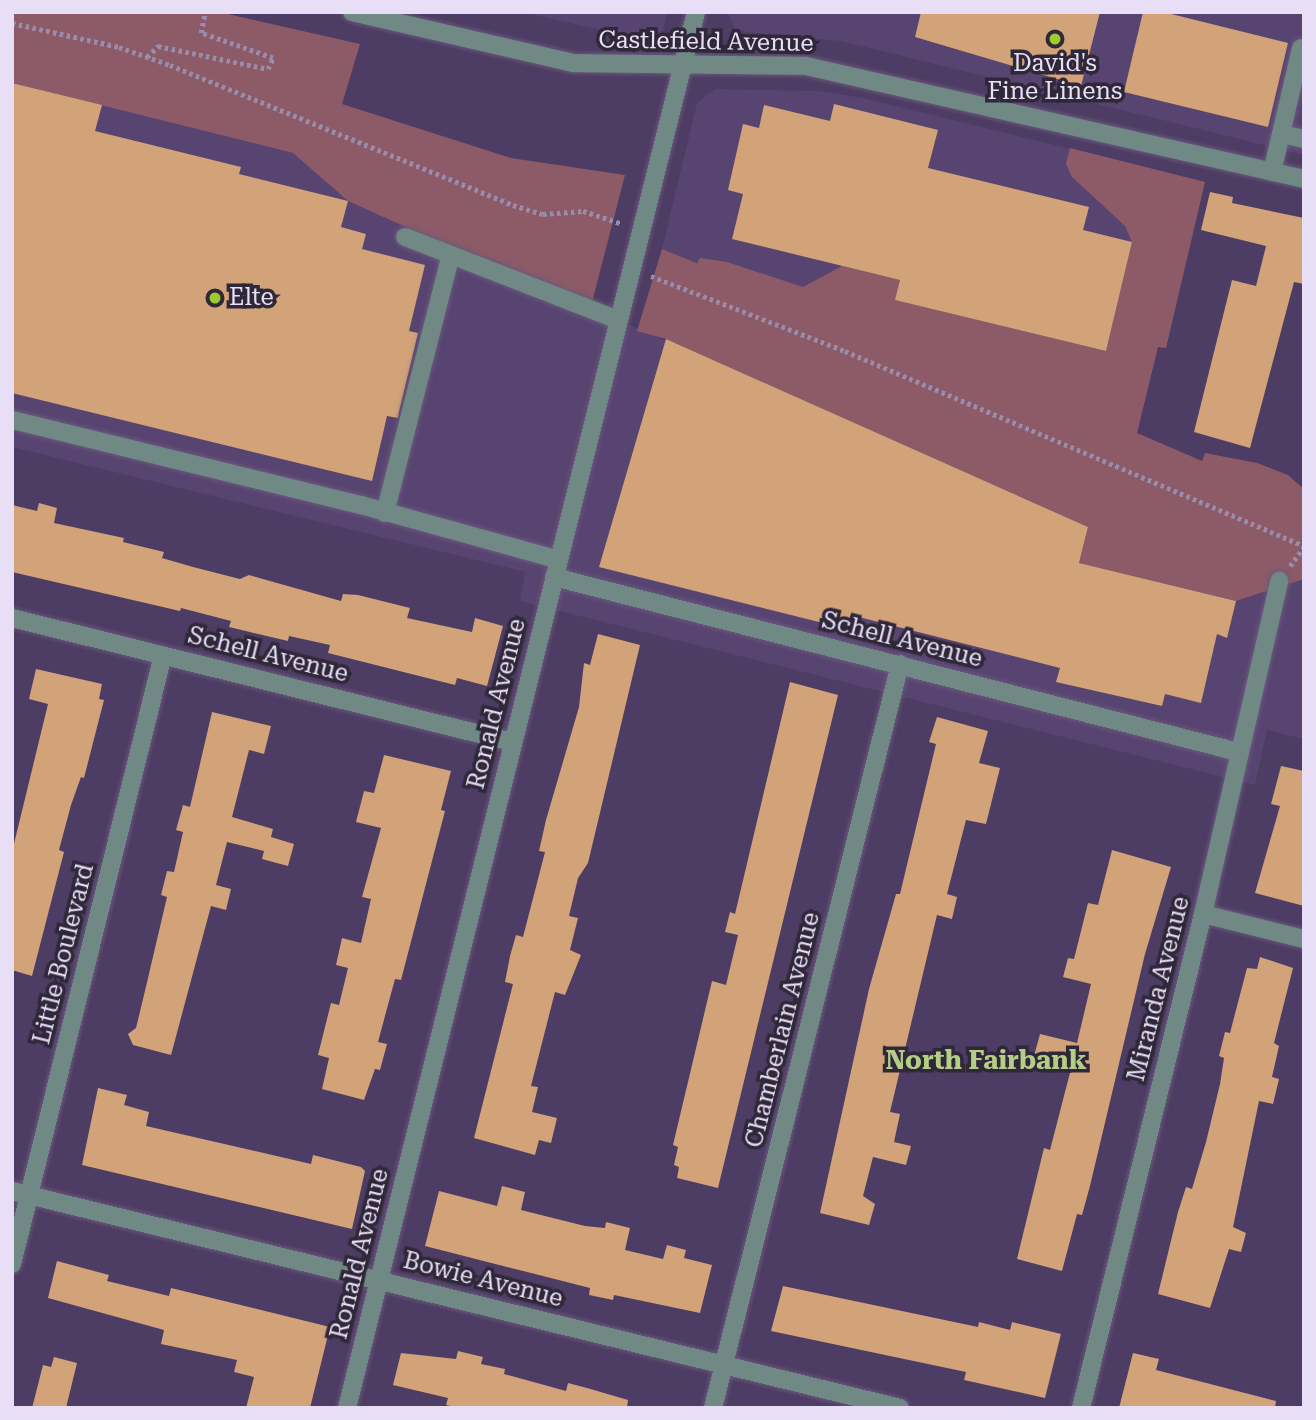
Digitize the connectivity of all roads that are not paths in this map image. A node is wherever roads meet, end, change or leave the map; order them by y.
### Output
1 (352, 12) edge
2 (696, 12) edge
3 (1301, 48) dead end
4 (683, 65) junction
5 (1281, 134) junction
6 (1304, 139) edge
7 (1272, 172) junction
8 (1304, 179) edge
9 (405, 237) dead end
10 (450, 255) junction
11 (618, 320) junction
12 (12, 419) edge
13 (385, 513) junction
14 (555, 568) junction
15 (1279, 581) dead end
16 (12, 618) edge
17 (163, 655) junction
18 (900, 664) junction
19 (512, 742) junction
20 (1238, 752) junction
21 (1203, 914) junction
22 (1304, 939) edge
23 (21, 1193) edge
24 (12, 1264) edge
25 (379, 1280) junction
26 (724, 1365) junction
27 (347, 1408) edge
28 (713, 1408) edge
29 (900, 1408) edge
30 (1081, 1408) edge

1 - 4 street, Castlefield Avenue
2 - 4 street, Ronald Avenue
3 - 5 street
4 - 7 street, Castlefield Avenue
4 - 11 street, Ronald Avenue
5 - 6 street
5 - 7 street
7 - 8 street, Castlefield Avenue
9 - 10 street
10 - 11 street
10 - 13 street
11 - 14 street, Ronald Avenue
12 - 13 street, Schell Avenue
13 - 14 street, Schell Avenue
14 - 18 street, Schell Avenue
14 - 19 street, Ronald Avenue
15 - 20 street, Miranda Avenue
16 - 17 street, Schell Avenue
17 - 19 street, Schell Avenue
17 - 23 street, Little Boulevard
18 - 20 street, Schell Avenue
18 - 26 street, Chamberlain Avenue
19 - 25 street, Ronald Avenue
20 - 21 street, Miranda Avenue
21 - 22 street
21 - 30 street, Miranda Avenue
23 - 24 street, Little Boulevard
23 - 25 street, Bowie Avenue
25 - 26 street, Bowie Avenue
25 - 27 street, Ronald Avenue
26 - 28 street, Chamberlain Avenue
26 - 29 street, Bowie Avenue

